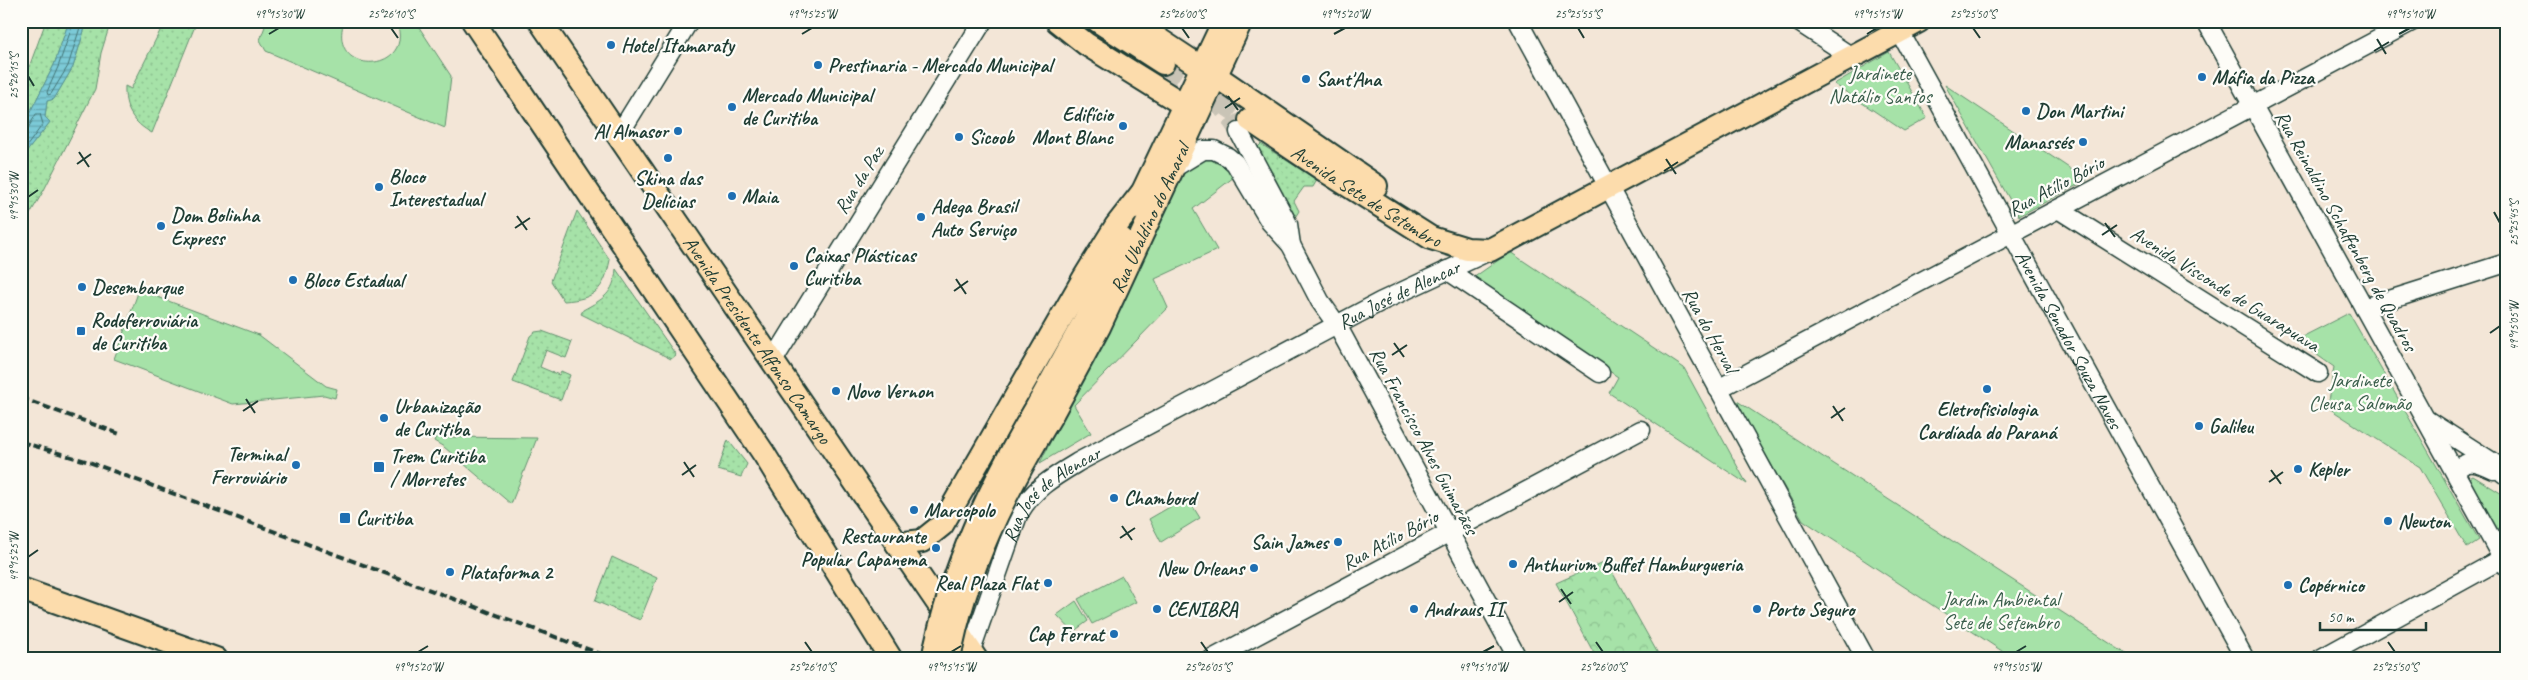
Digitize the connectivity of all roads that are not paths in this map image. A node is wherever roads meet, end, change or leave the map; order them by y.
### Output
1 (473, 21) edge
2 (540, 21) edge
3 (689, 21) edge
4 (982, 21) edge
5 (1056, 21) edge
6 (1098, 21) edge
7 (1131, 21) edge
8 (1518, 21) edge
9 (1797, 21) edge
10 (2206, 21) edge
11 (2413, 21) edge
12 (1237, 22) edge
13 (1905, 25) edge
14 (1852, 57) junction
15 (1163, 63) tunnel mouth
16 (1209, 72) junction
17 (1184, 106) junction
18 (2253, 106) junction
19 (1245, 126) joint
20 (618, 136) junction
21 (1172, 170) junction
22 (1608, 187) junction
23 (1142, 194) junction
24 (2058, 209) junction
25 (2011, 234) junction
26 (1291, 245) junction
27 (1467, 249) junction
28 (1490, 250) junction
29 (2503, 264) dead end
30 (1447, 270) junction
31 (2364, 308) junction
32 (1344, 321) junction
33 (772, 361) junction
34 (1600, 373) dead end
35 (2318, 373) dead end
36 (1718, 389) junction
37 (1045, 409) junction
38 (2425, 418) junction
39 (1642, 430) dead end
40 (2455, 472) junction
41 (2505, 475) edge
42 (1450, 532) junction
43 (898, 544) junction
44 (2505, 561) edge
45 (21, 589) edge
46 (973, 655) edge
47 (216, 659) edge
48 (891, 659) edge
49 (933, 659) edge
50 (949, 659) edge
51 (1212, 659) edge
52 (1518, 659) edge
53 (1866, 659) edge
54 (2245, 659) edge
55 (2320, 659) edge

1 - 48 main road
2 - 20 main road, Avenida Presidente Affonso Camargo
3 - 20 street
4 - 33 street, Rua da Paz
5 - 17 main road
6 - 15 main road
7 - 16 main road
8 - 22 street, Rua do Herval
9 - 14 street
10 - 18 street, Rua Reinaldino Schaffenberg de Quadros
11 - 18 street, Rua Atílio Bório
12 - 16 main road, Rua Ubaldino do Amaral
13 - 14 main road, Rua José de Alencar
13 - 25 street, Avenida Senador Souza Naves
14 - 22 main road, Rua José de Alencar
16 - 17 main road, Rua Ubaldino do Amaral
16 - 21 main road, Rua Ubaldino do Amaral
16 - 27 main road
17 - 23 main road, Rua Ubaldino do Amaral
18 - 24 street, Rua Atílio Bório
18 - 31 street, Rua Reinaldino Schaffenberg de Quadros
19 - 26 street, Rua Francisco Alves Guimarães
19 - 27 main road, Avenida Sete de Setembro
20 - 33 main road, Avenida Presidente Affonso Camargo
21 - 26 street, Rua Francisco Alves Guimarães
21 - 37 main road, Rua Ubaldino do Amaral
22 - 28 main road, Rua José de Alencar
22 - 36 street, Rua do Herval
23 - 37 main road, Rua Ubaldino do Amaral
23 - 43 main road
24 - 25 street, Rua Atílio Bório
24 - 35 street, Avenida Visconde de Guarapuava
25 - 36 street, Rua Atílio Bório
25 - 54 street, Avenida Senador Souza Naves
26 - 32 street, Rua Francisco Alves Guimarães
27 - 28 main road, Avenida Sete de Setembro
28 - 30 street, Rua José de Alencar
29 - 31 street
30 - 32 street, Rua José de Alencar
30 - 34 street, Avenida Sete de Setembro
31 - 38 street, Rua Reinaldino Schaffenberg de Quadros
32 - 42 street, Rua Francisco Alves Guimarães
32 - 46 street, Rua José de Alencar
33 - 43 main road, Avenida Presidente Affonso Camargo
36 - 53 street, Rua do Herval
37 - 49 main road, bridge
37 - 50 main road, bridge
38 - 40 street, Rua Reinaldino Schaffenberg de Quadros
38 - 41 street
39 - 42 street, Rua Atílio Bório
40 - 41 street
40 - 44 street, Rua Reinaldino Schaffenberg de Quadros
42 - 51 street, Rua Atílio Bório
42 - 52 street, Rua Francisco Alves Guimarães
43 - 46 main road, Avenida Presidente Affonso Camargo
44 - 55 street
45 - 47 main road

